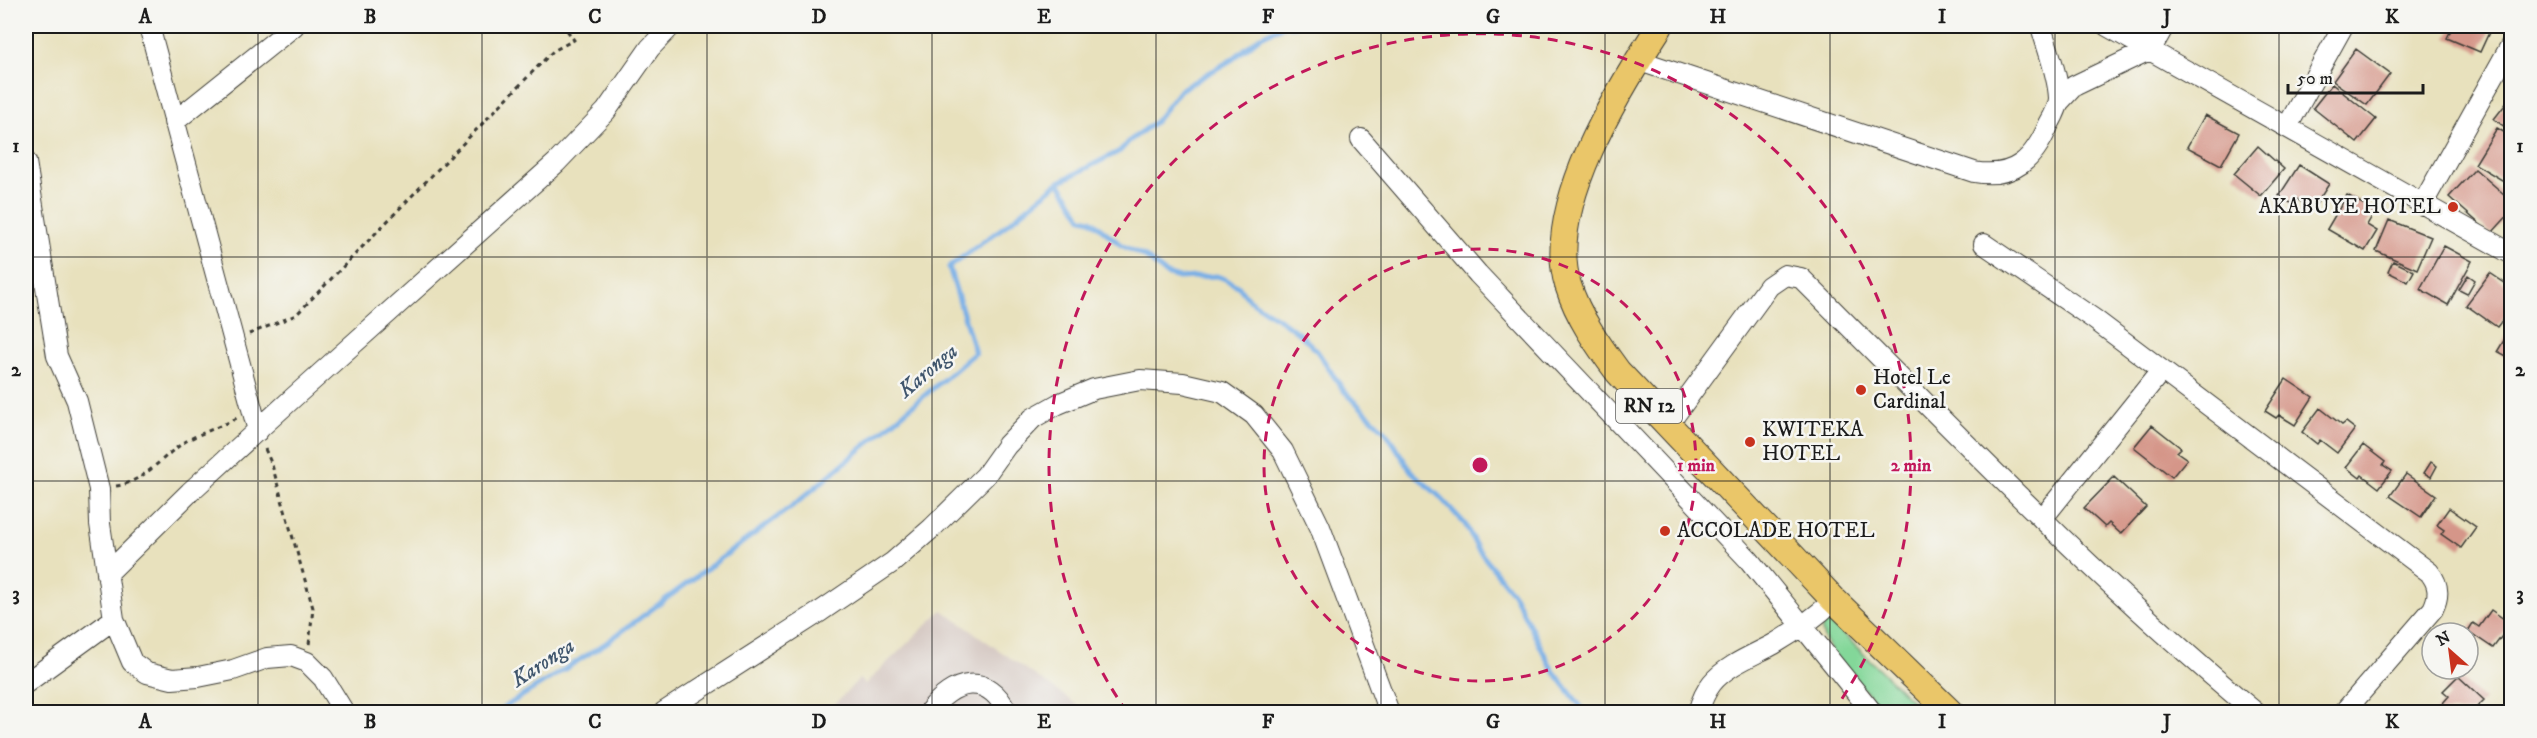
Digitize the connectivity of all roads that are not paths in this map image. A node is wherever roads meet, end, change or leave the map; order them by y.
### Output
1 (149, 26) edge
2 (294, 26) edge
3 (671, 26) edge
4 (1659, 26) edge
5 (2041, 26) edge
6 (2107, 26) edge
7 (2164, 26) edge
8 (2343, 26) edge
9 (2511, 43) edge
10 (2151, 49) junction
11 (1637, 60) junction
12 (2060, 101) junction
13 (174, 122) junction
14 (2287, 127) junction
15 (1361, 139) dead end
16 (26, 162) edge
17 (2422, 205) junction
18 (1984, 244) dead end
19 (2511, 254) edge
20 (2161, 371) junction
21 (1667, 426) junction
22 (258, 431) junction
23 (2042, 519) junction
24 (107, 574) junction
25 (1834, 600) junction
26 (114, 620) junction
27 (1803, 625) junction
28 (26, 683) edge
29 (344, 712) edge
30 (664, 712) edge
31 (929, 712) edge
32 (1007, 712) edge
33 (1389, 712) edge
34 (1698, 712) edge
35 (1872, 712) edge
36 (1950, 712) edge
37 (2255, 712) edge
38 (2344, 712) edge

1 - 13 street
2 - 13 street
3 - 22 street
4 - 11 main road, RN 12
5 - 12 street
6 - 10 street
7 - 10 street
8 - 14 street
9 - 17 street
10 - 12 street
10 - 14 street
11 - 12 street
11 - 21 main road, RN 12
13 - 22 street
14 - 17 street
15 - 27 street
16 - 24 street
17 - 19 street
18 - 20 street
20 - 23 street
20 - 38 street
21 - 23 street
21 - 25 main road, RN 12
22 - 24 street
23 - 37 street
24 - 26 street
25 - 27 street
25 - 36 main road, RN 12
26 - 28 street
26 - 29 street
27 - 34 street
27 - 35 street
30 - 33 street
31 - 32 street

